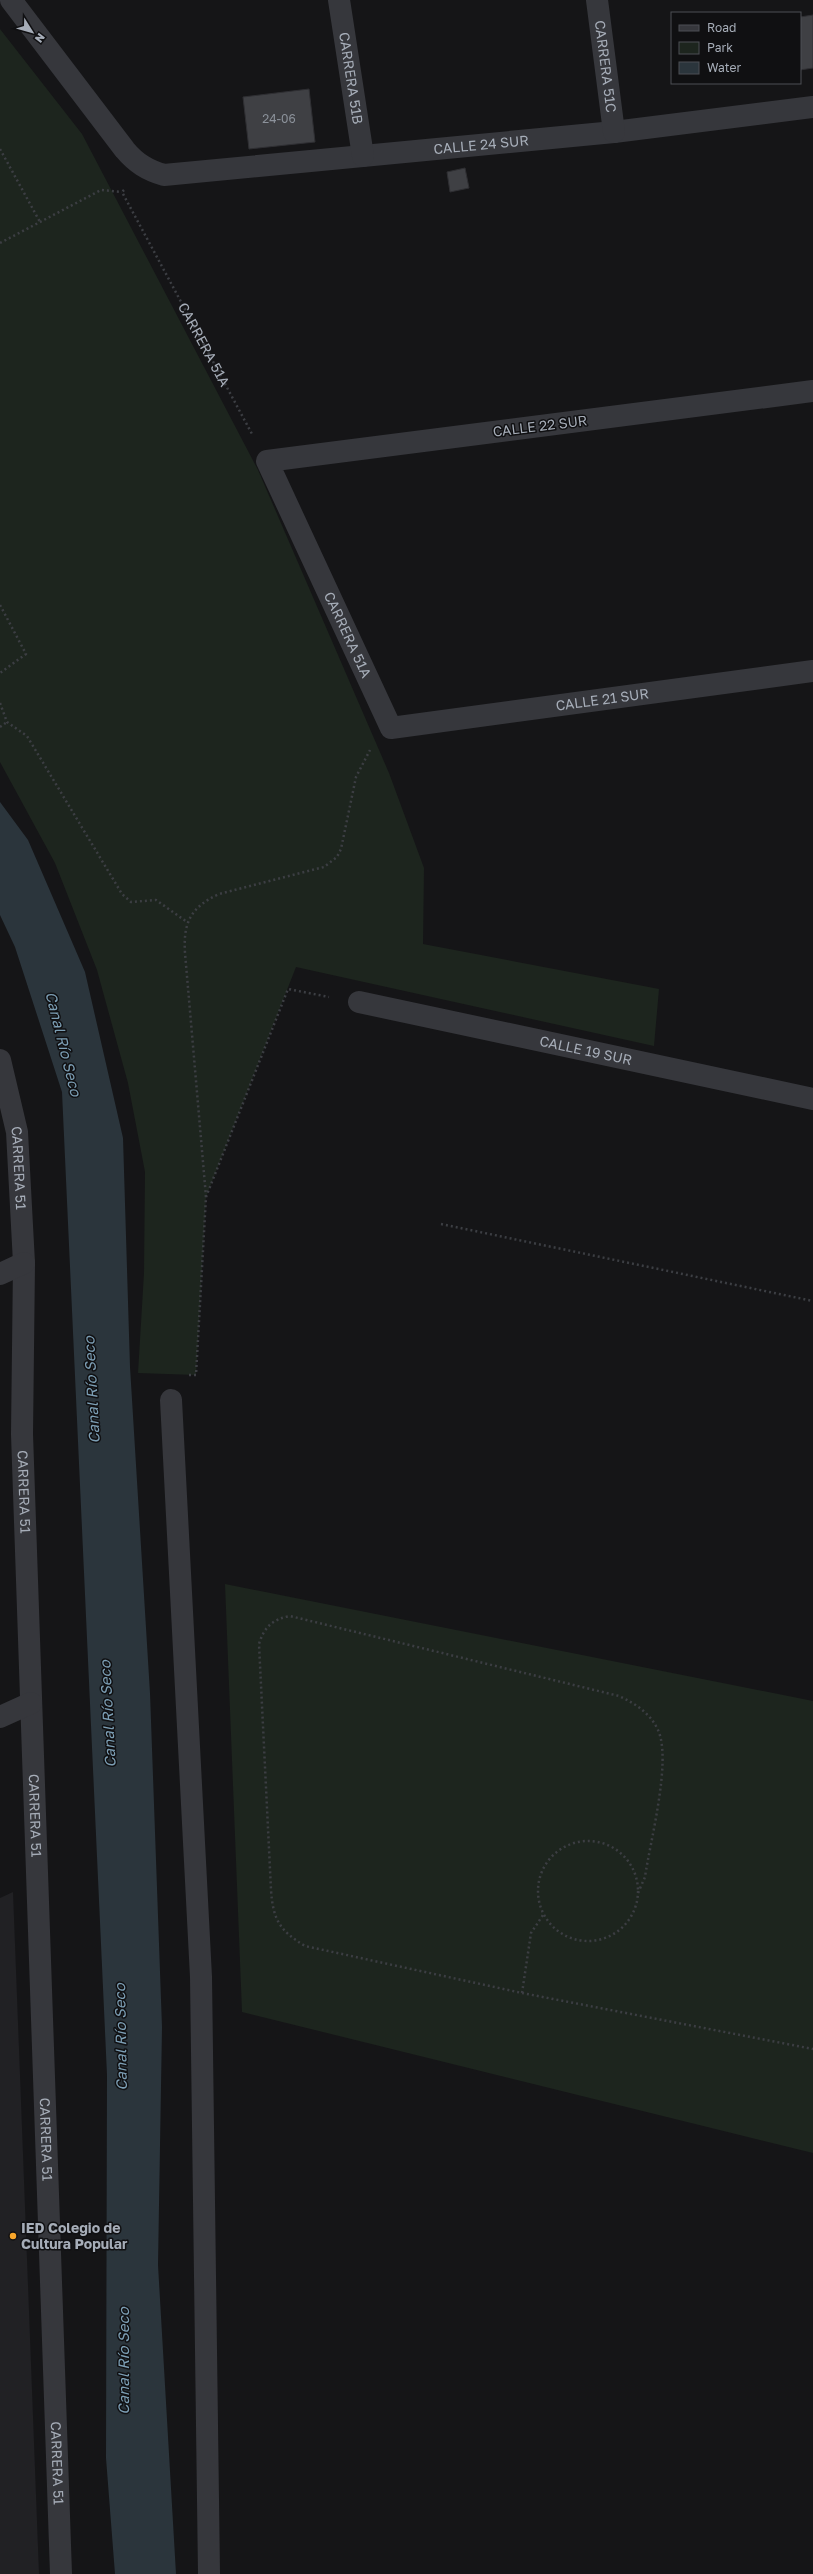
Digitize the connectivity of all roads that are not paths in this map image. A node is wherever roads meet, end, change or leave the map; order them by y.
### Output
1 (11, 0) edge
2 (339, 0) edge
3 (597, 0) edge
4 (813, 107) edge
5 (614, 132) junction
6 (363, 156) junction
7 (813, 391) edge
8 (267, 461) joint
9 (813, 671) edge
10 (391, 728) joint
11 (359, 1002) road end
12 (0, 1060) edge
13 (813, 1099) edge
14 (24, 1263) junction
15 (0, 1274) edge
16 (171, 1400) road end
17 (31, 1703) junction
18 (0, 1717) edge
19 (61, 2574) edge
20 (209, 2574) edge

1 - 6 street, CALLE 24 SUR
2 - 6 street, CARRERA 51B
3 - 5 street, CARRERA 51C
4 - 5 street, CALLE 24 SUR
5 - 6 street, CALLE 24 SUR
7 - 8 street, CALLE 22 SUR
8 - 10 street, CARRERA 51A
9 - 10 street, CALLE 21 SUR
11 - 13 street, CALLE 19 SUR
12 - 14 street, CARRERA 51
14 - 15 street
14 - 17 street, CARRERA 51
16 - 20 street
17 - 18 street
17 - 19 street, CARRERA 51

